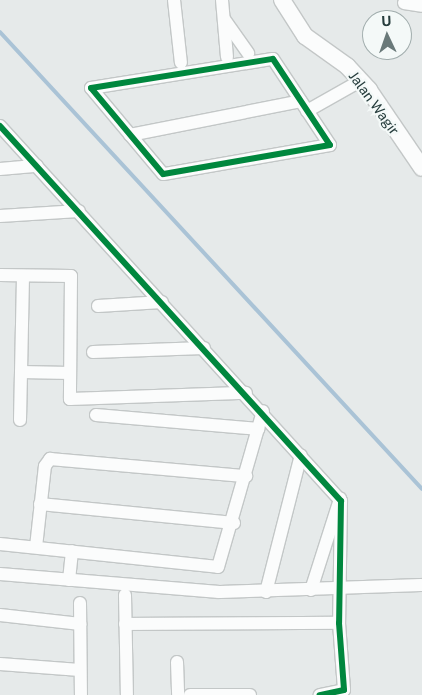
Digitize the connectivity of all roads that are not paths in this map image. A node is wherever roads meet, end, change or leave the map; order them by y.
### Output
1 (174, 0) edge
2 (222, 0) edge
3 (282, 0) edge
4 (404, 3) dead end
5 (422, 6) edge
6 (224, 18) junction
7 (248, 53) dead end
8 (227, 57) dead end
9 (181, 63) dead end
10 (360, 81) junction
11 (304, 106) junction
12 (0, 126) edge
13 (130, 135) junction
14 (37, 166) junction
15 (0, 168) edge
16 (422, 168) edge
17 (79, 211) junction
18 (0, 216) edge
19 (0, 275) edge
20 (23, 276) junction
21 (162, 302) junction
22 (98, 306) dead end
23 (204, 348) junction
24 (93, 352) dead end
25 (21, 372) junction
26 (70, 373) junction
27 (246, 393) junction
28 (262, 410) junction
29 (96, 415) dead end
30 (20, 420) dead end
31 (258, 429) junction
32 (301, 455) junction
33 (246, 476) junction
34 (340, 499) junction
35 (40, 504) junction
36 (234, 523) junction
37 (0, 544) edge
38 (36, 548) junction
39 (72, 551) junction
40 (0, 574) edge
41 (69, 580) junction
42 (422, 584) edge
43 (311, 590) junction
44 (339, 590) junction
45 (266, 592) junction
46 (125, 595) dead end
47 (80, 603) dead end
48 (0, 615) edge
49 (339, 623) junction
50 (80, 624) junction
51 (125, 624) junction
52 (177, 662) dead end
53 (0, 664) edge
54 (80, 670) junction
55 (81, 695) edge
56 (127, 695) edge
57 (178, 695) edge
58 (190, 695) edge
59 (250, 695) edge
60 (320, 695) edge

1 - 9 street
2 - 6 street
3 - 10 street, Jalan Wagir
4 - 5 street
6 - 7 street
6 - 8 street
10 - 11 street
10 - 16 street, Jalan Wagir
11 - 13 street
11 - 13 street
11 - 13 street
12 - 14 street
14 - 15 street
14 - 17 street
17 - 18 street
17 - 21 street
19 - 20 street
20 - 25 street
20 - 26 street
21 - 22 street
21 - 23 street
23 - 24 street
23 - 27 street
25 - 26 street
25 - 30 street
26 - 27 street
27 - 28 street
28 - 31 street
28 - 32 street
29 - 31 street
31 - 33 street
32 - 34 street
32 - 45 street
33 - 35 street
33 - 36 street
34 - 43 street
34 - 44 street
35 - 36 street
35 - 38 street
36 - 39 street
37 - 38 street
38 - 39 street
39 - 41 street
40 - 41 street
41 - 45 street
42 - 44 street
43 - 44 street
43 - 45 street
44 - 49 street
46 - 51 street
47 - 50 street
48 - 50 street
49 - 51 street
49 - 60 street
50 - 54 street
51 - 56 street
52 - 57 street
53 - 54 street
54 - 55 street
58 - 59 street

